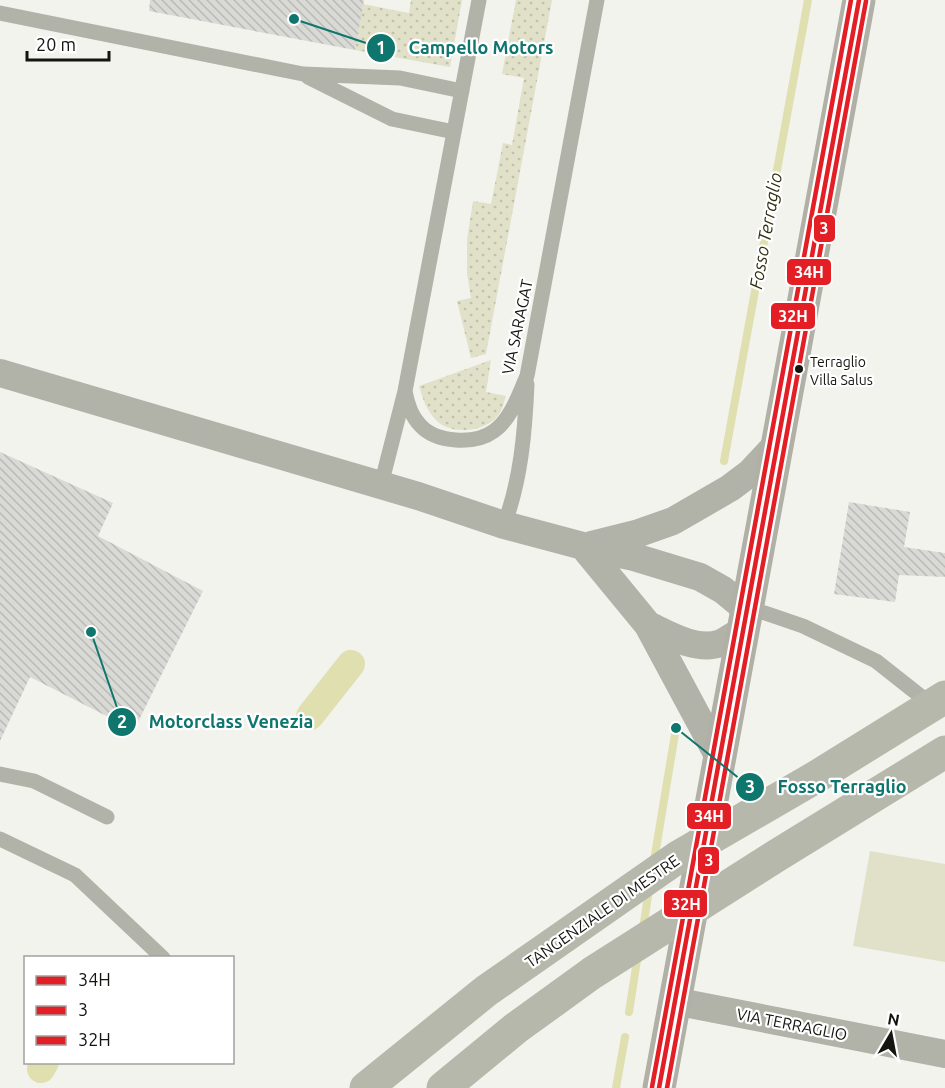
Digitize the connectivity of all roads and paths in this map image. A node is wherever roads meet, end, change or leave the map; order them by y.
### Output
1 (479, 0) edge
2 (597, 0) edge
3 (859, 0) edge
4 (0, 13) edge
5 (303, 74) junction
6 (462, 91) junction
7 (454, 132) junction
8 (0, 373) edge
9 (527, 376) junction
10 (405, 391) junction
11 (777, 444) junction
12 (381, 485) junction
13 (504, 525) junction
14 (583, 546) junction
15 (744, 620) junction
16 (648, 625) junction
17 (945, 697) edge
18 (945, 716) edge
19 (945, 752) edge
20 (719, 757) junction
21 (0, 774) edge
22 (107, 818) dead end
23 (0, 840) edge
24 (162, 956) edge
25 (674, 1001) junction
26 (945, 1054) edge
27 (366, 1088) edge
28 (443, 1088) edge
29 (659, 1088) edge

1 - 6 lane
2 - 9 lane, VIA SARAGAT
3 - 11 main road
4 - 5 lane
5 - 6 lane
5 - 7 lane
6 - 7 lane
7 - 10 lane
8 - 12 street
9 - 10 lane, VIA SARAGAT
9 - 13 lane
10 - 12 lane
11 - 14 street
11 - 15 main road
12 - 13 street
13 - 14 street
14 - 15 street
14 - 16 street
15 - 16 street
15 - 18 lane
15 - 20 main road
16 - 20 street
17 - 27 highway, TANGENZIALE DI MESTRE
19 - 28 highway
20 - 25 main road
21 - 22 lane
23 - 24 lane
25 - 26 street, VIA TERRAGLIO
25 - 29 main road

